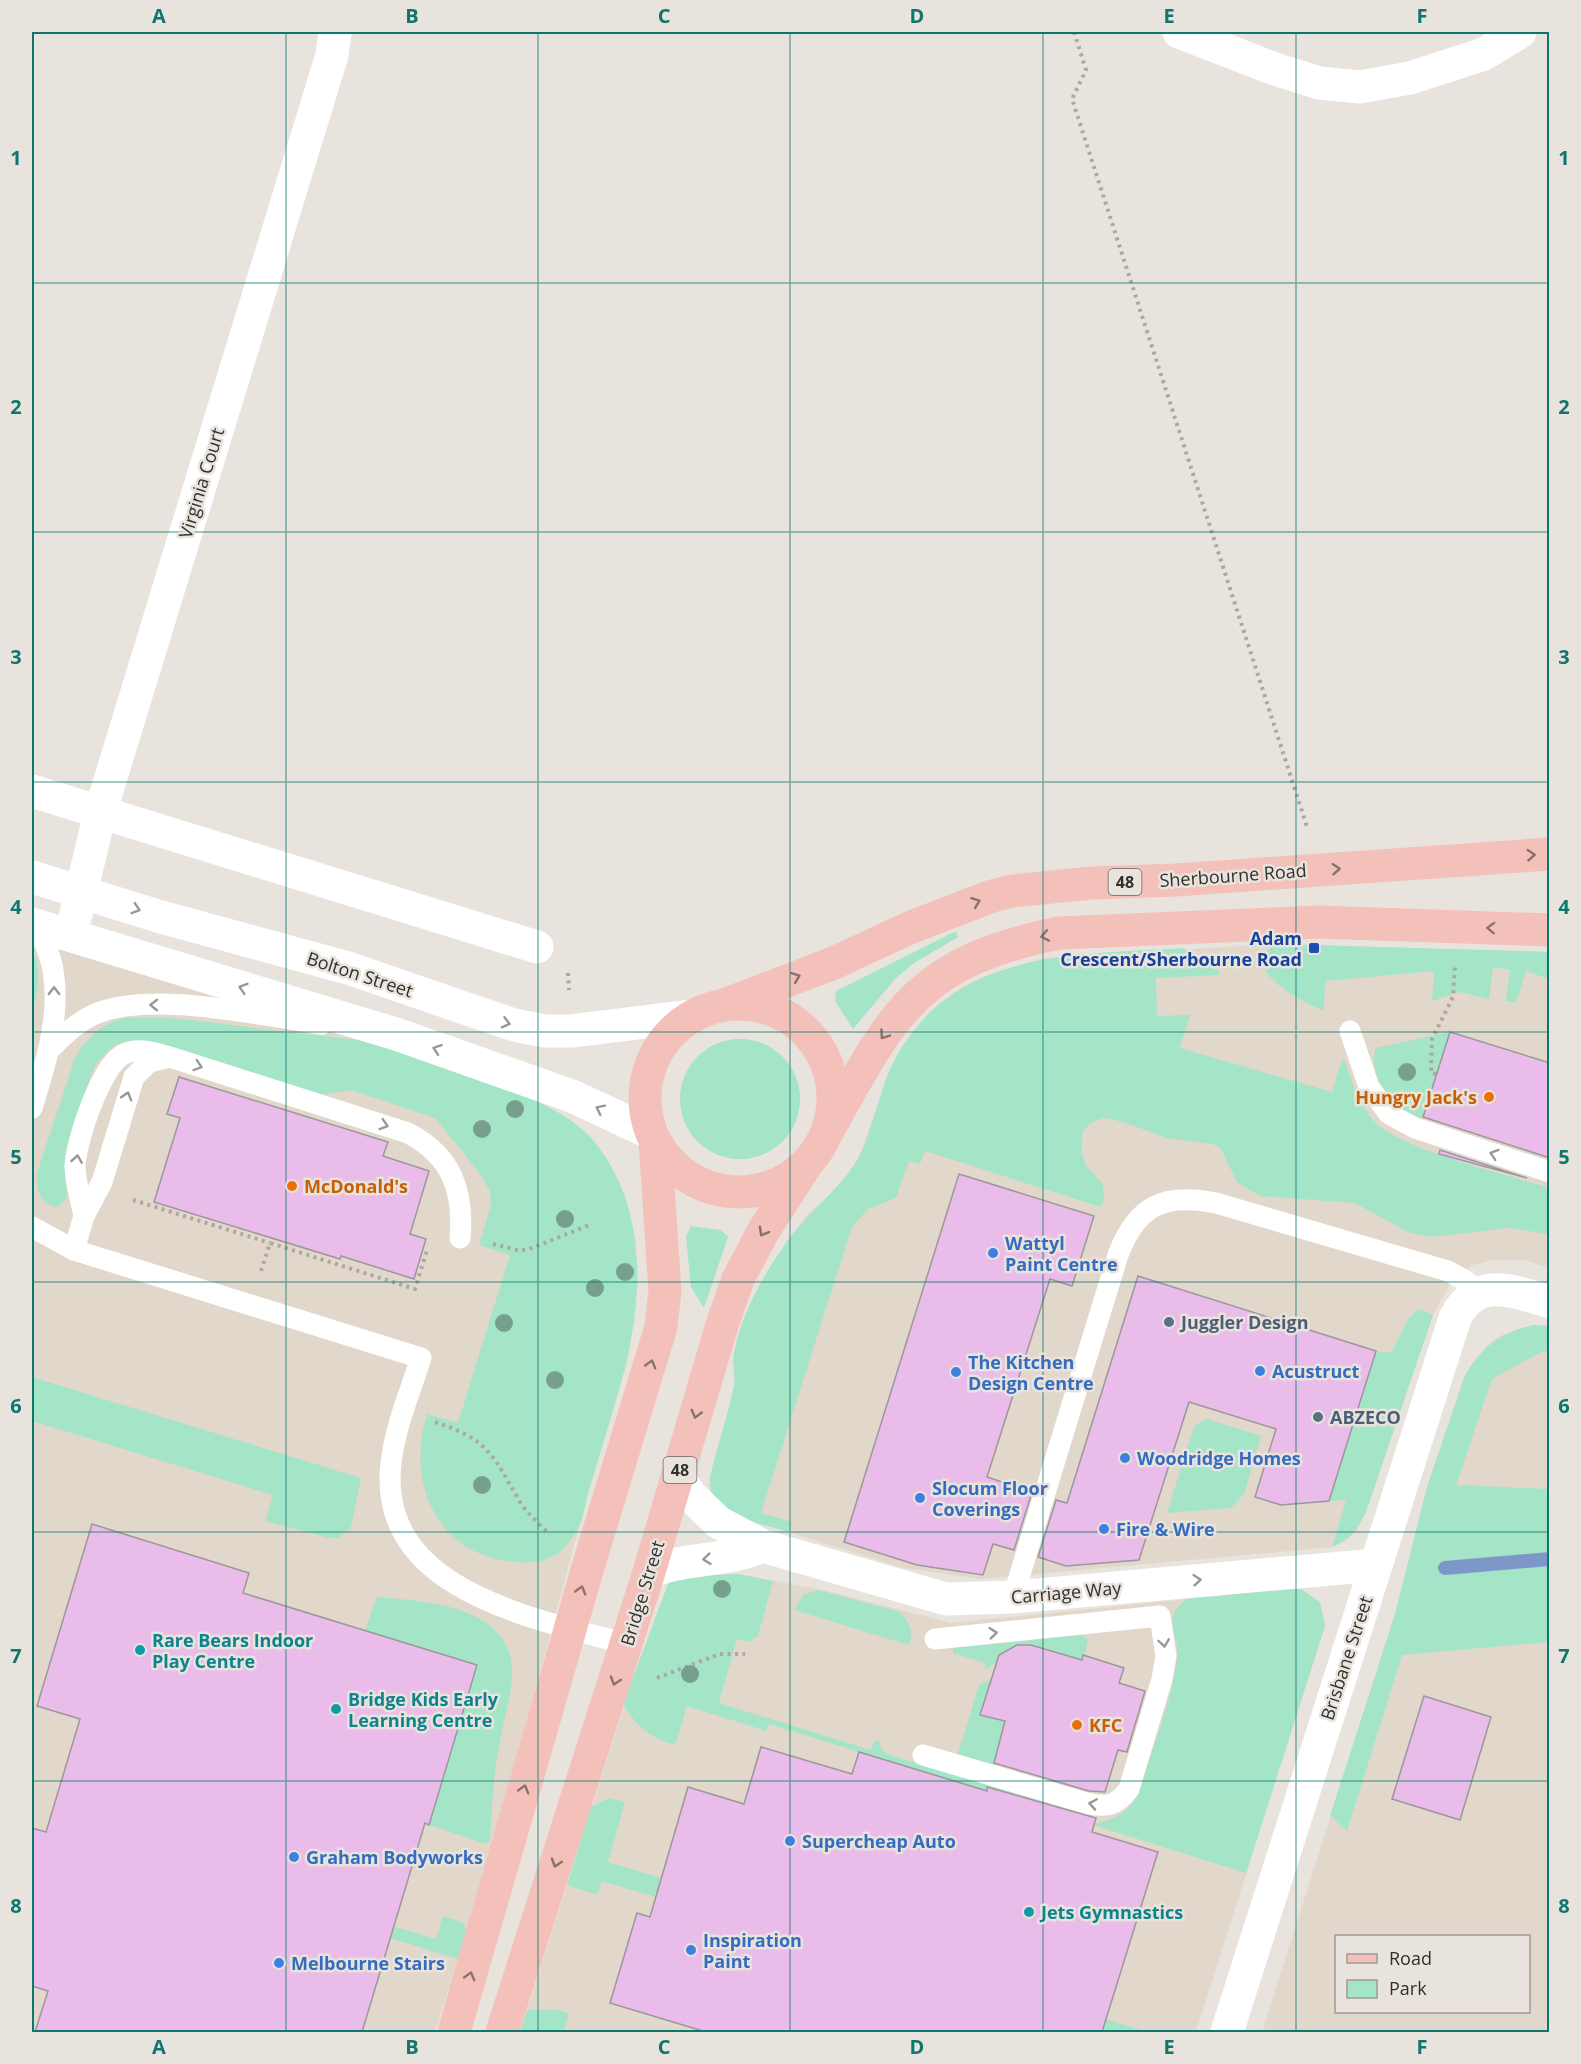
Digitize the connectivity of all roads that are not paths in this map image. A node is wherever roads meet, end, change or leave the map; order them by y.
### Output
1 (335, 32) edge
2 (1179, 32) edge
3 (1520, 32) edge
4 (32, 791) edge
5 (100, 813) junction
6 (1550, 854) edge
7 (32, 877) edge
8 (80, 891) junction
9 (35, 925) edge
10 (1550, 930) edge
11 (71, 935) junction
12 (537, 947) dead end
13 (707, 1011) junction
14 (1350, 1031) dead end
15 (399, 1035) junction
16 (50, 1049) junction
17 (170, 1057) junction
18 (32, 1108) edge
19 (654, 1138) junction
20 (824, 1138) junction
21 (806, 1165) junction
22 (1550, 1172) edge
23 (84, 1216) junction
24 (32, 1227) edge
25 (460, 1238) road end
26 (74, 1250) junction
27 (1479, 1293) junction
28 (1550, 1302) edge
29 (678, 1477) junction
30 (763, 1546) junction
31 (1376, 1565) junction
32 (650, 1572) junction
33 (1155, 1584) junction
34 (1013, 1597) junction
35 (1160, 1616) junction
36 (570, 1628) junction
37 (935, 1640) dead end
38 (627, 1644) junction
39 (923, 1755) dead end
40 (454, 2032) edge
41 (502, 2032) edge
42 (1227, 2032) edge

1 - 5 street, Virginia Court
2 - 3 street
4 - 5 street
5 - 8 street, Virginia Court
5 - 12 street
13 -> 6 main road, Sherbourne Road / 48
7 - 8 street, Bolton Street
8 - 11 street, Virginia Court
8 -> 13 street, Bolton Street
9 - 11 street
16 -> 9 lane
10 -> 20 main road, 48
15 -> 11 street
13 - 19 main road, 48
13 - 20 main road, 48
22 -> 14 lane
15 -> 16 lane
19 -> 15 street
16 - 18 lane
23 -> 17 lane
23 -> 17 lane
17 -> 25 lane
19 - 21 main road, 48
36 -> 19 main road, 48
20 - 21 main road, 48
21 -> 29 main road, Bridge Street / 48
23 - 26 lane
24 - 26 lane
26 - 36 lane
27 - 28 street
27 - 31 street, Brisbane Street
27 - 34 lane
29 - 30 street, Carriage Way
29 - 32 main road, Bridge Street / 48
30 -> 32 street
30 - 34 street, Carriage Way
33 -> 31 street, Carriage Way
31 - 42 street, Brisbane Street
32 - 38 main road, Bridge Street / 48
33 - 34 street, Carriage Way
33 - 35 lane
37 -> 35 lane
35 -> 39 lane
36 - 38 lane
40 -> 36 main road, 48
38 -> 41 main road, Bridge Street / 48

